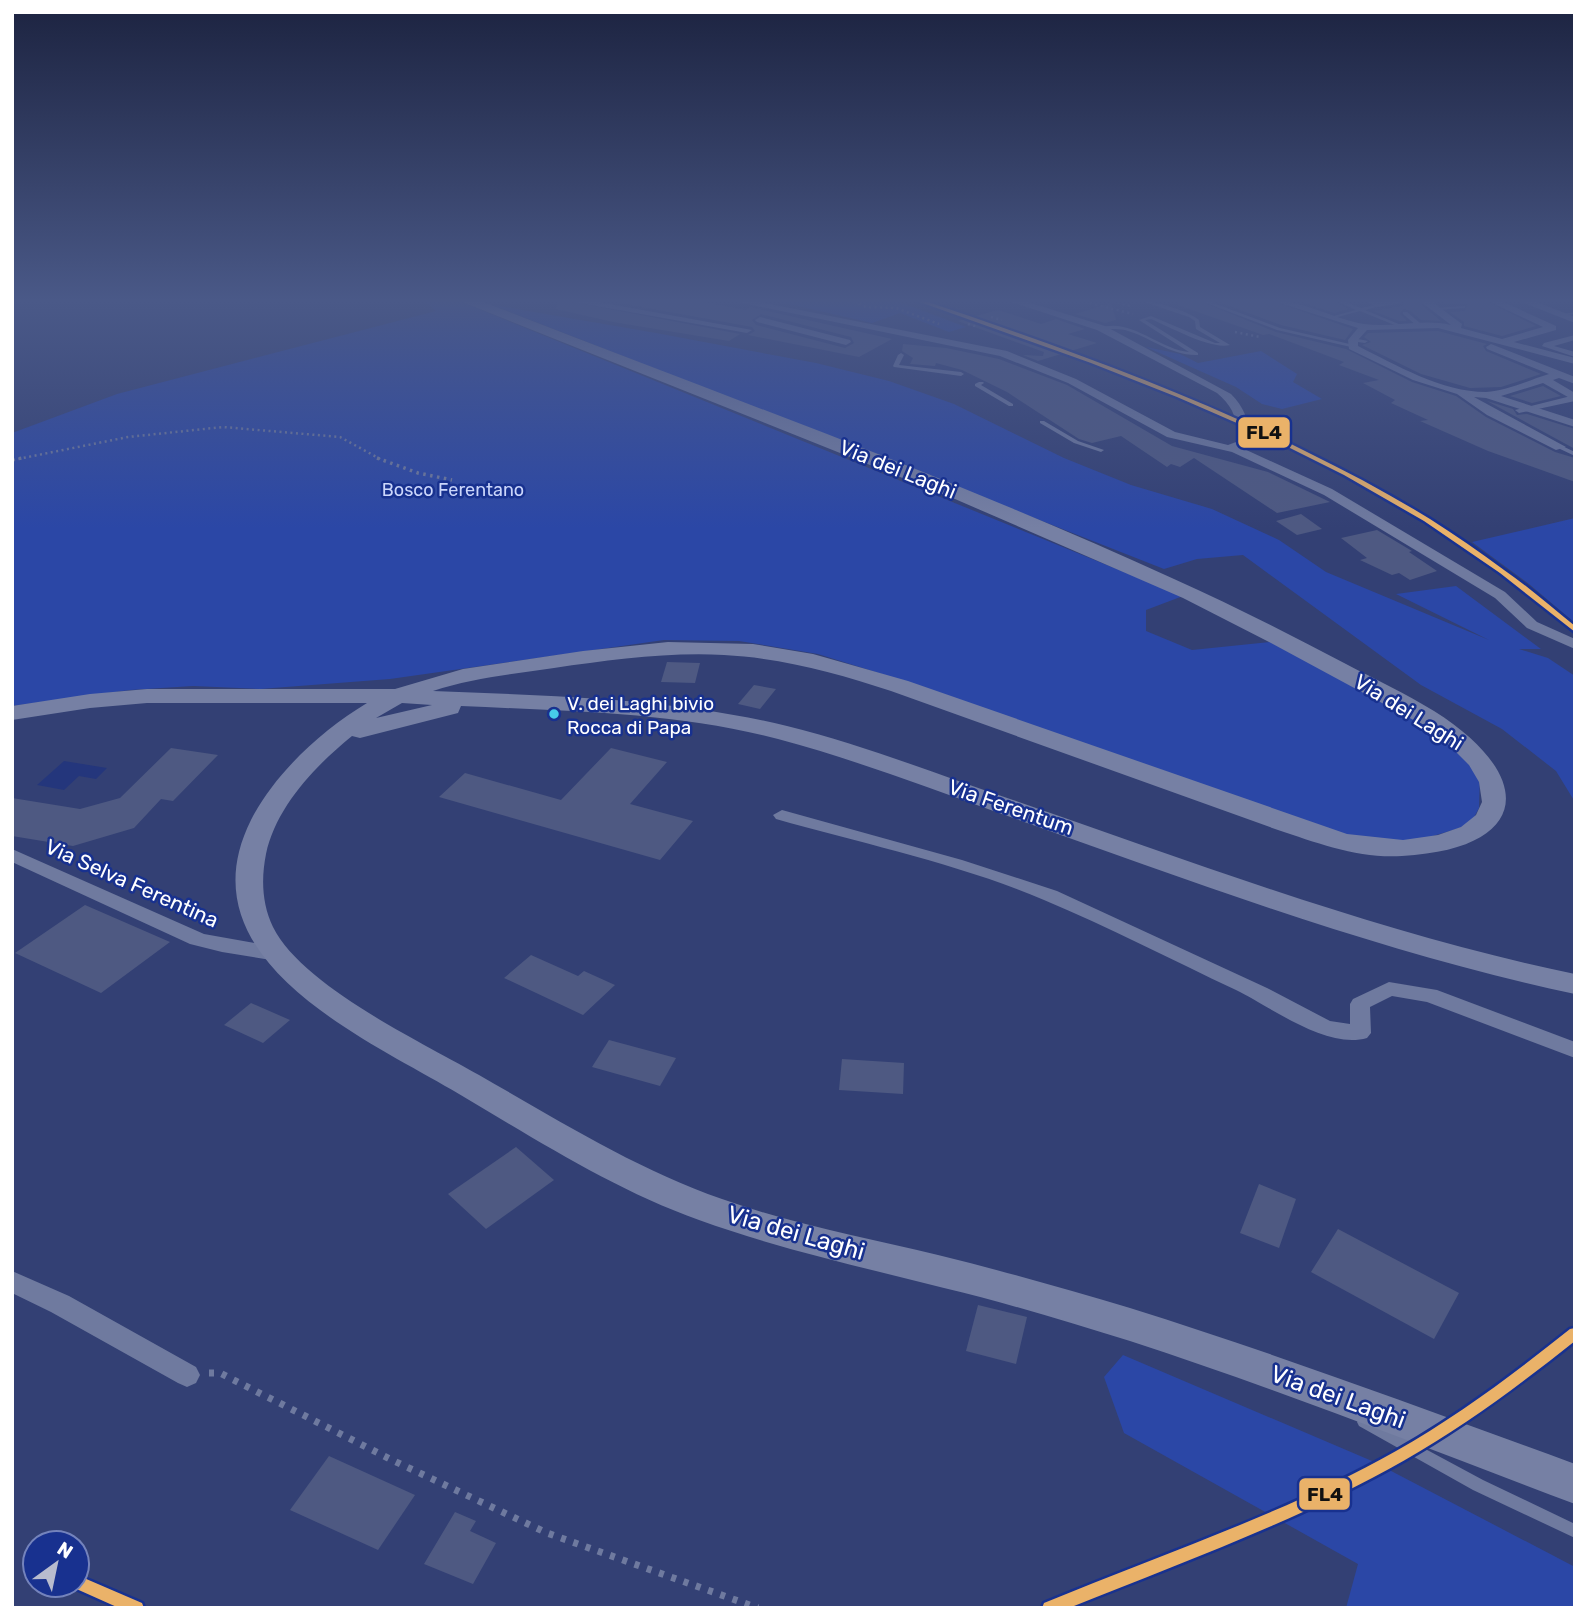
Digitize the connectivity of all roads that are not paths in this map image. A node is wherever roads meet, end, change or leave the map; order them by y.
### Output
1 (659, 377) edge
2 (1061, 377) edge
3 (1191, 377) edge
4 (1419, 377) edge
5 (1552, 377) edge
6 (1544, 379) junction
7 (981, 383) dead end
8 (1452, 389) junction
9 (1487, 395) junction
10 (1575, 398) edge
11 (1011, 405) dead end
12 (1522, 409) junction
13 (1042, 422) dead end
14 (1575, 424) edge
15 (1560, 447) joint
16 (1235, 449) junction
17 (1101, 450) dead end
18 (1575, 454) edge
19 (1575, 645) edge
20 (606, 655) junction
21 (532, 673) junction
22 (462, 675) junction
23 (395, 696) junction
24 (281, 697) junction
25 (435, 697) junction
26 (503, 701) junction
27 (552, 703) junction
28 (12, 713) edge
29 (360, 731) junction
30 (320, 752) junction
31 (782, 815) dead end
32 (12, 855) edge
33 (277, 954) junction
34 (1575, 984) edge
35 (1575, 1050) edge
36 (12, 1281) edge
37 (187, 1375) road end
38 (1286, 1378) junction
39 (1575, 1484) edge
40 (1575, 1531) edge

1 - 20 main road, Via dei Laghi
2 - 16 street
3 - 16 street
4 - 8 street
5 - 6 street
6 - 9 street
6 - 10 street
7 - 11 lane
8 - 9 street
8 - 15 street
9 - 12 street
10 - 12 street
12 - 14 street
13 - 17 lane
15 - 18 lane
16 - 19 street
20 - 21 main road, Via dei Laghi
20 - 22 main road, Via dei Laghi
21 - 25 main road, Via dei Laghi
21 - 27 main road
22 - 23 main road, Via dei Laghi
22 - 24 main road
23 - 24 main road
23 - 25 main road
23 - 30 main road, Via dei Laghi
24 - 28 main road
24 - 30 main road
25 - 26 main road, Via Ferentum
25 - 29 main road, Via dei Laghi
26 - 27 main road, Via Ferentum
26 - 29 main road
27 - 34 main road, Via Ferentum
29 - 30 main road, Via dei Laghi
30 - 33 main road, Via dei Laghi
31 - 35 street
32 - 33 street, Via Selva Ferentina
33 - 38 main road, Via dei Laghi
36 - 37 street
38 - 39 main road, Via dei Laghi
38 - 40 lane

